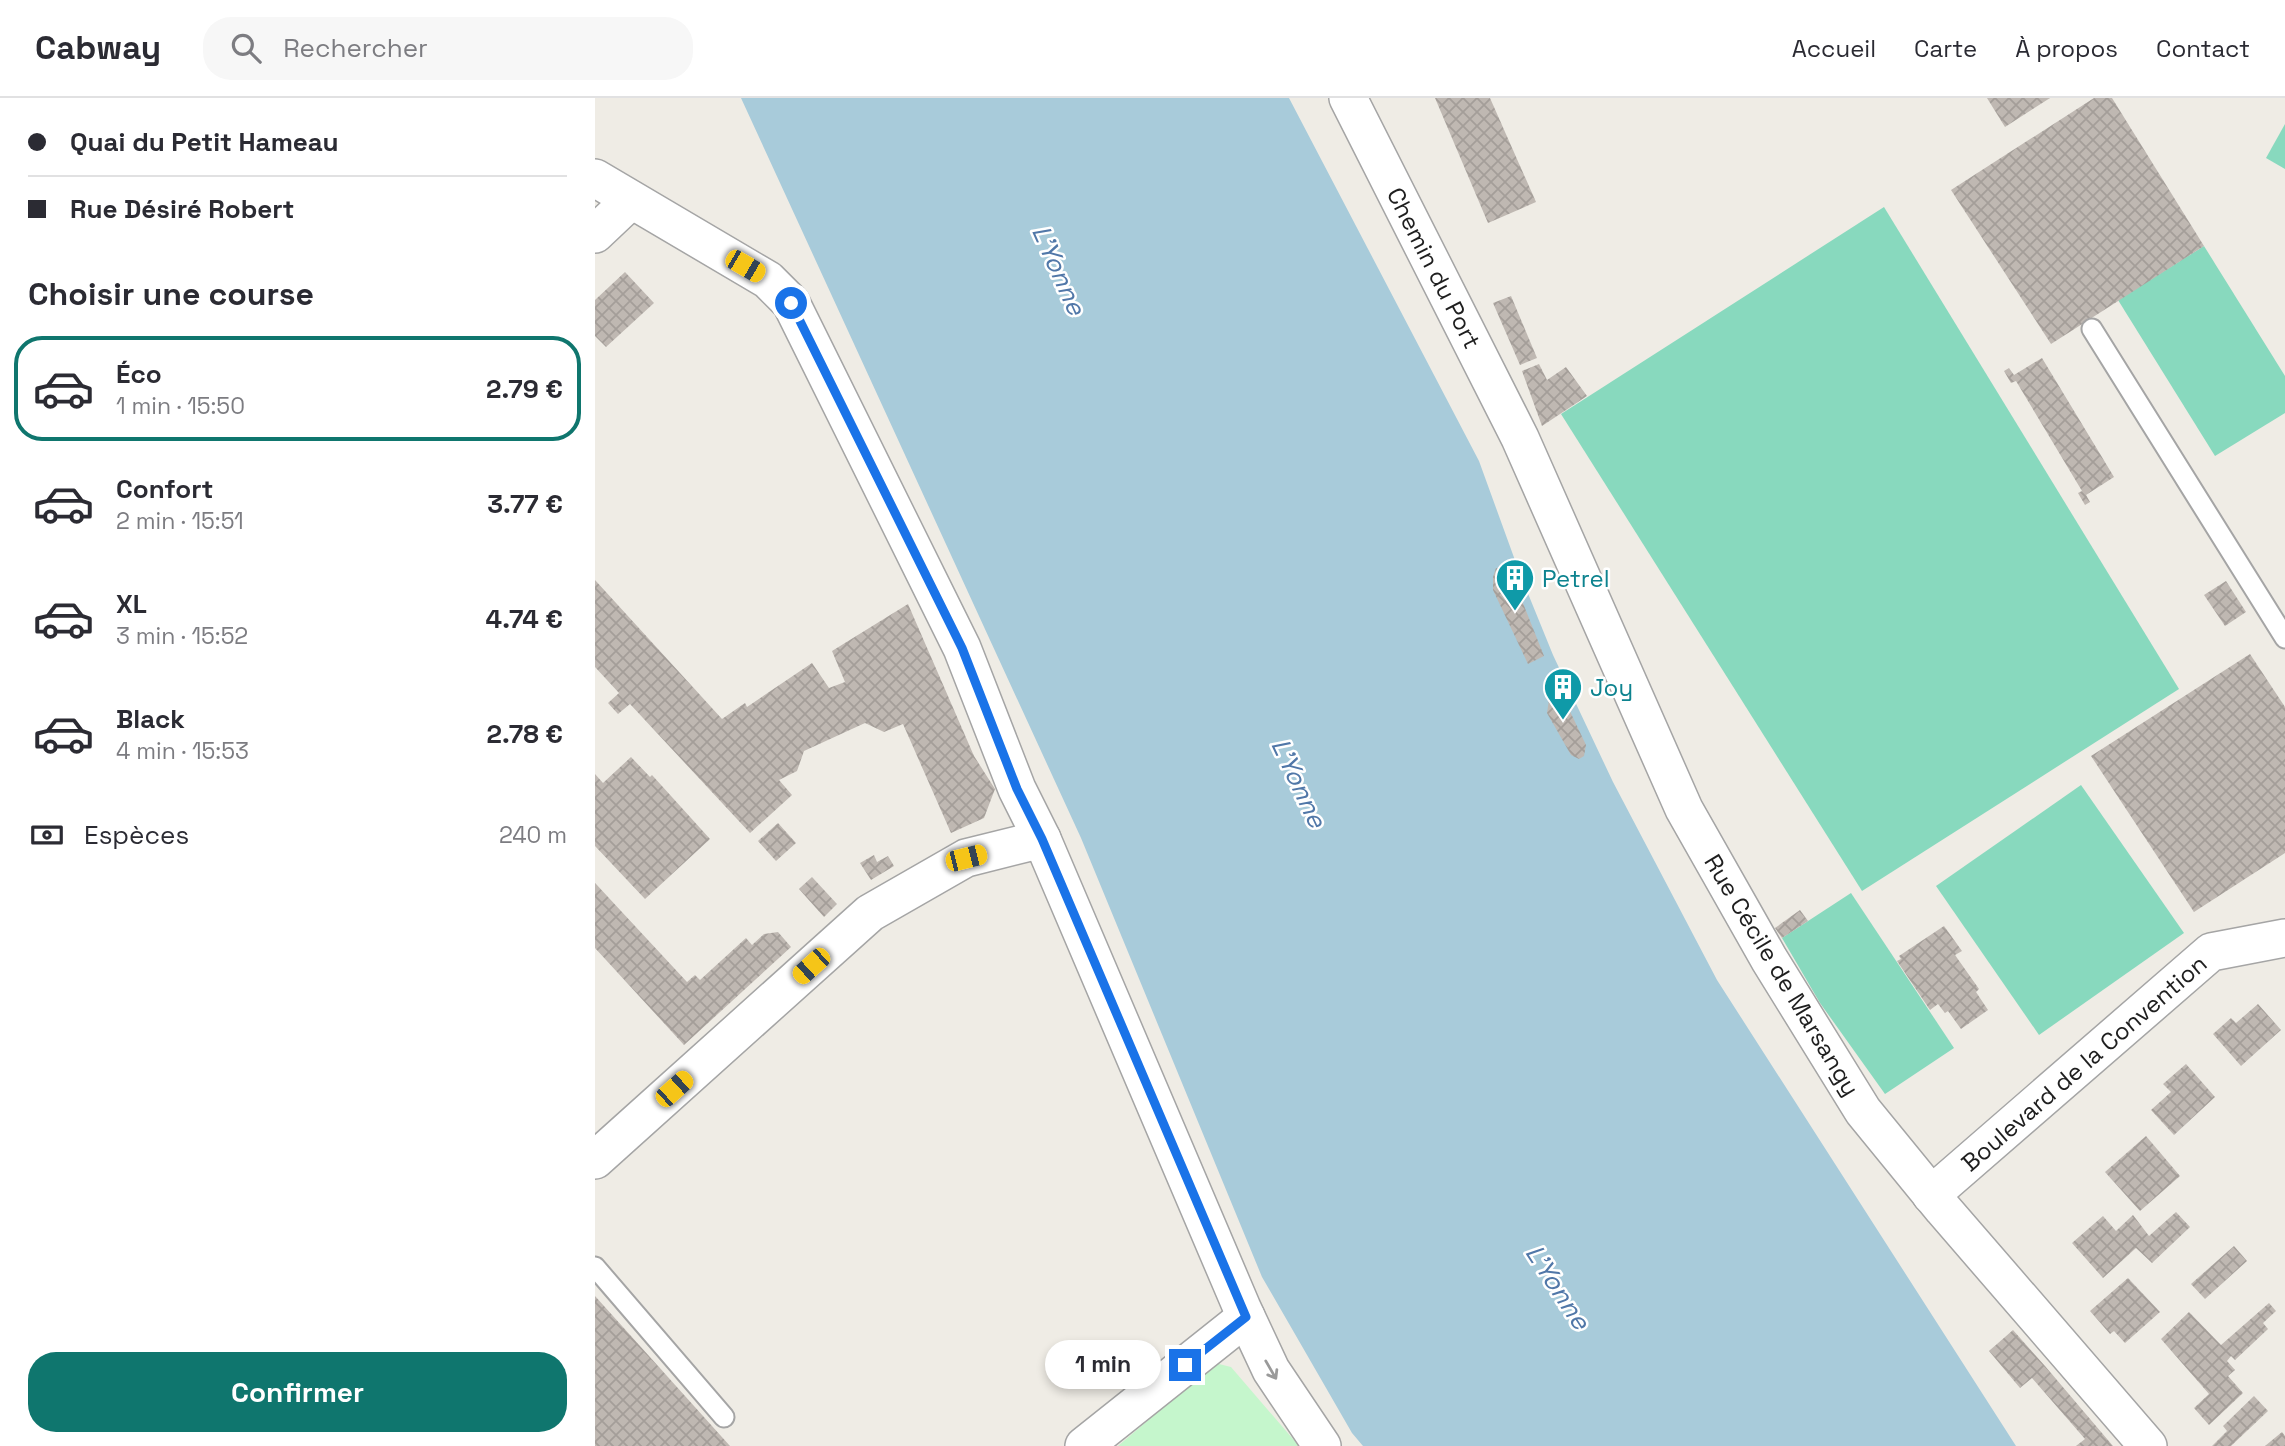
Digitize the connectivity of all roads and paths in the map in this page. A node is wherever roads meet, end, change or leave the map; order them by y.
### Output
1 (1348, 98) edge
2 (595, 178) edge
3 (631, 200) junction
4 (595, 234) edge
5 (2092, 329) dead end
6 (1520, 438) joint
7 (2285, 638) edge
8 (1042, 839) junction
9 (2285, 938) edge
10 (595, 1160) edge
11 (1931, 1195) junction
12 (595, 1267) edge
13 (1246, 1317) junction
14 (724, 1417) dead end
15 (1084, 1446) edge
16 (1322, 1446) edge
17 (2148, 1446) edge

1 - 6 street, Chemin du Port
2 - 3 street
3 - 4 street
3 - 8 street
5 - 7 lane
6 - 11 street, Rue Cécile de Marsangy
8 - 10 street
8 - 13 street
9 - 11 street, Boulevard de la Convention
11 - 17 street, Rue Cécile de Marsangy
12 - 14 lane
13 - 15 street
13 -> 16 street

